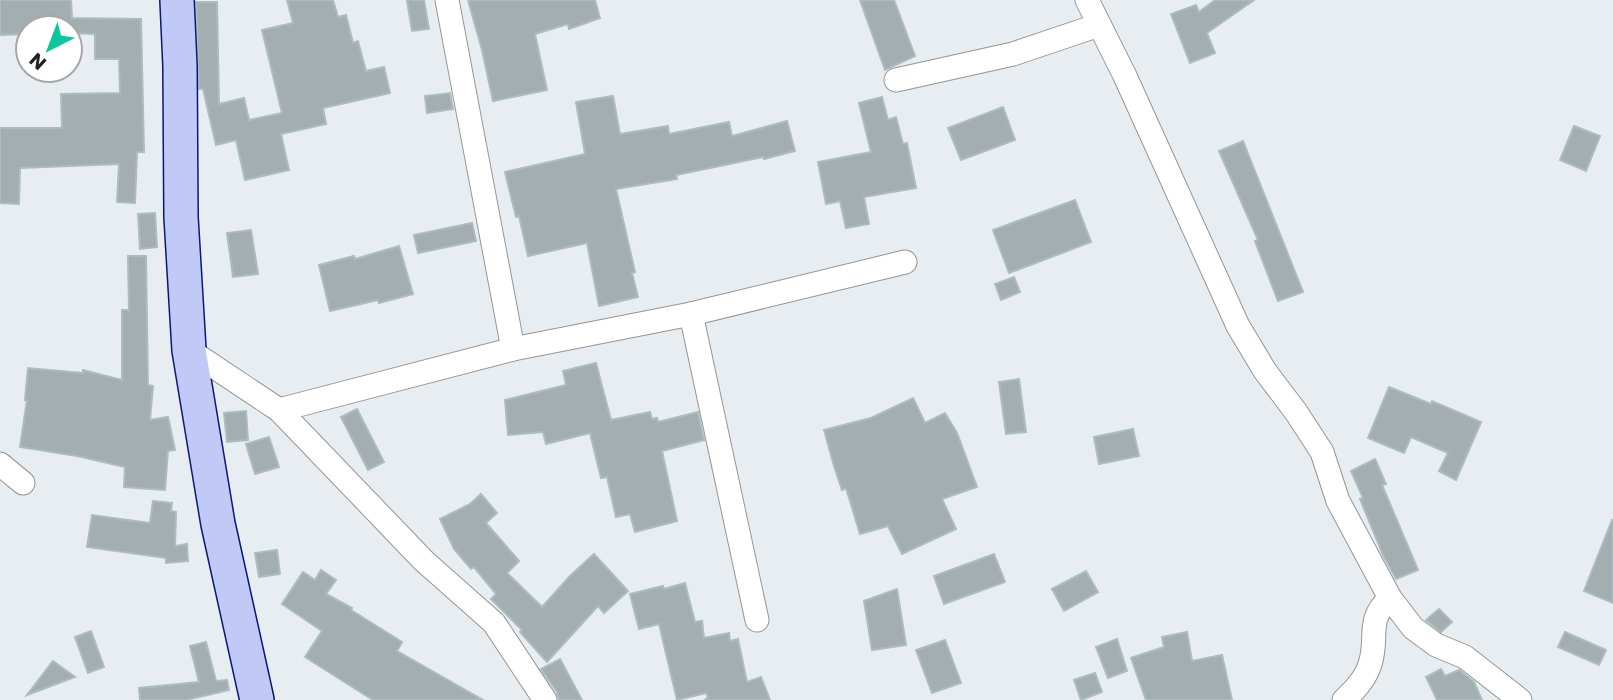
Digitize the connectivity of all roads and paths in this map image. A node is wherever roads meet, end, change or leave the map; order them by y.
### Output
1 (177, 0) edge
2 (447, 0) edge
3 (1087, 0) edge
4 (1099, 25) junction
5 (896, 80) dead end
6 (905, 262) dead end
7 (691, 314) junction
8 (513, 349) junction
9 (188, 350) junction
10 (279, 410) junction
11 (0, 464) edge
12 (23, 483) dead end
13 (1390, 598) junction
14 (757, 620) dead end
15 (257, 700) edge
16 (545, 700) edge
17 (1344, 700) edge
18 (1520, 700) edge

1 - 9 street
2 - 8 street
3 - 4 street
4 - 5 street
4 - 13 street
6 - 7 street
7 - 8 street
7 - 14 street
8 - 10 street
9 - 10 street
9 - 15 street
10 - 16 street
11 - 12 street
13 - 17 street
13 - 18 street

